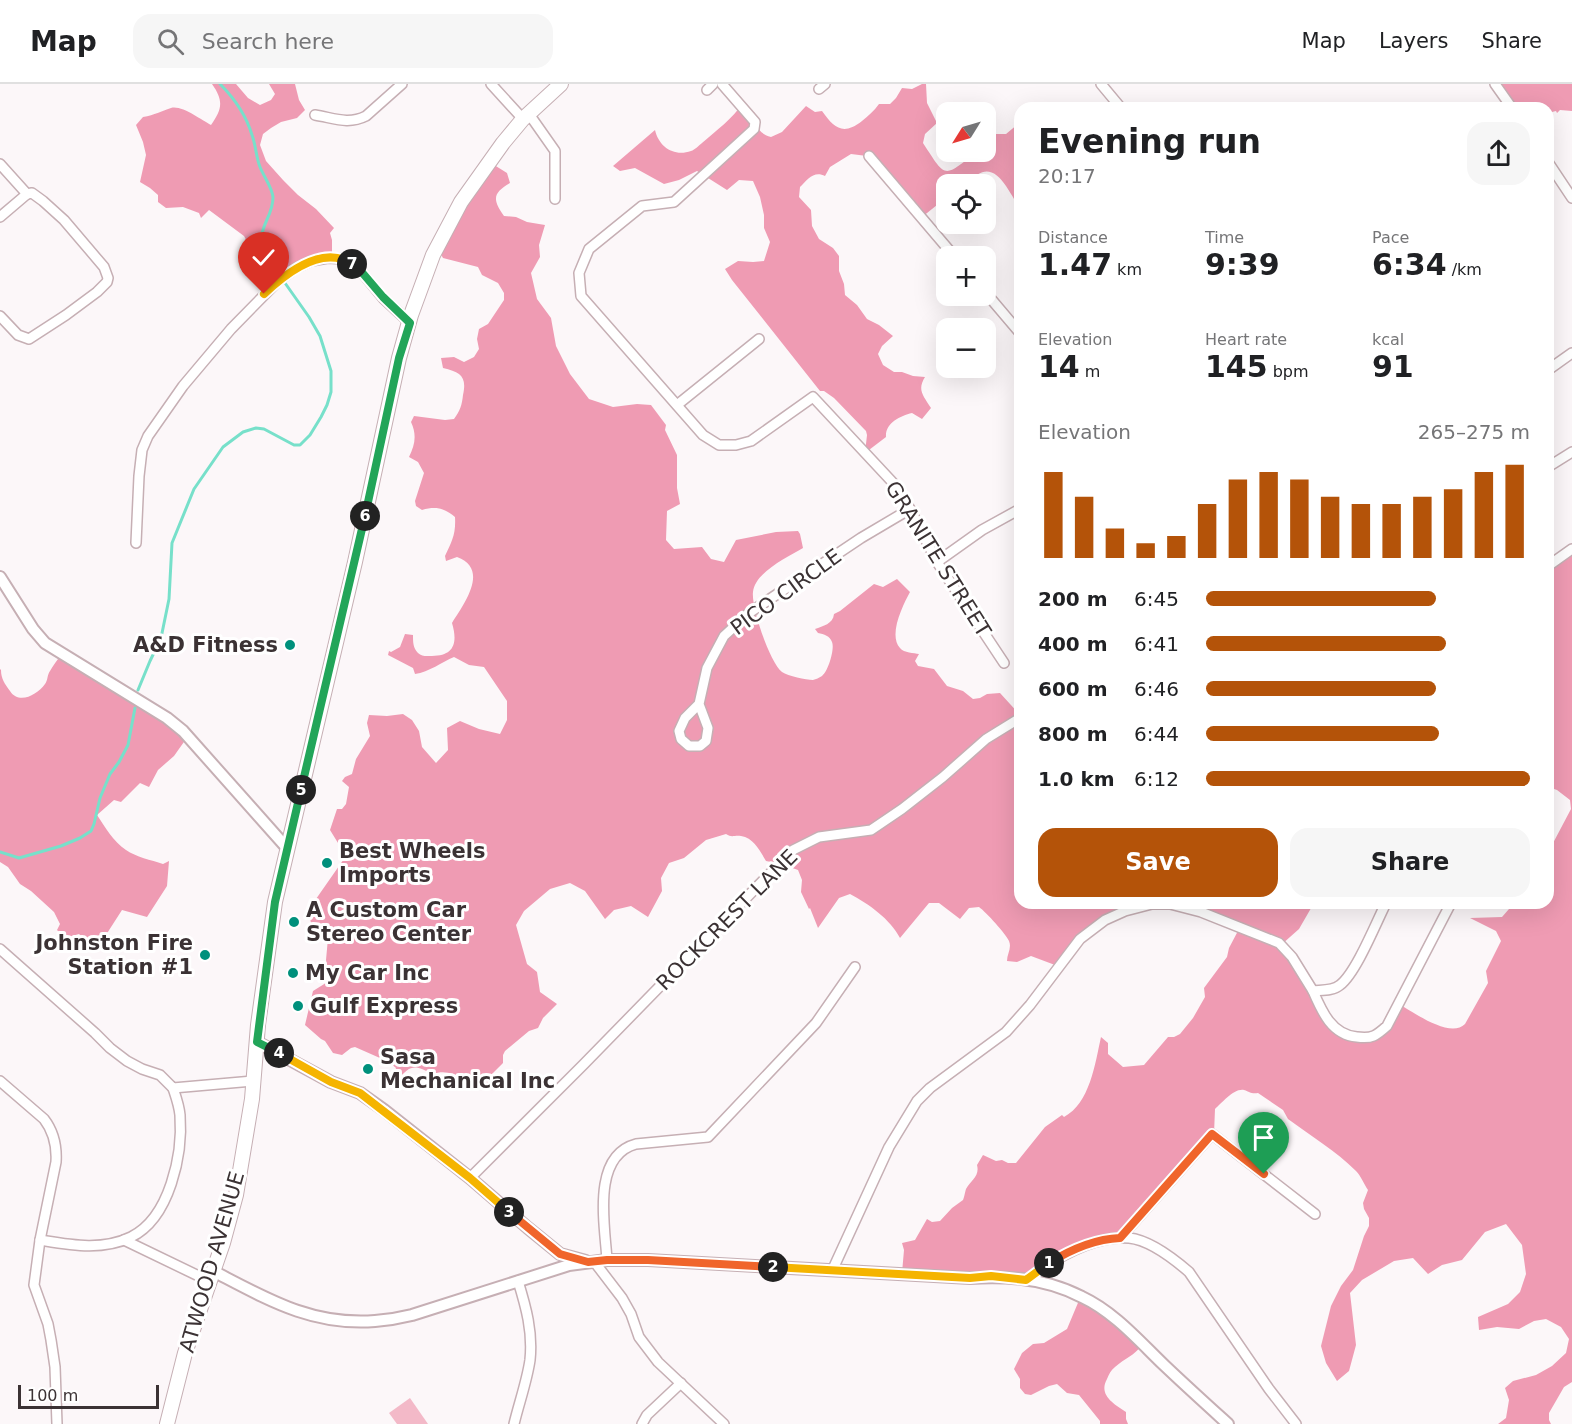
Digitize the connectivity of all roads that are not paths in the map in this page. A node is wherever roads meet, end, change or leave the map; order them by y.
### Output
1 (402, 84) edge
2 (492, 84) edge
3 (561, 84) edge
4 (722, 84) edge
5 (1101, 84) edge
6 (1495, 84) edge
7 (1116, 102) edge
8 (1508, 102) edge
9 (315, 115) dead end
10 (526, 116) junction
11 (869, 156) dead end
12 (0, 164) edge
13 (1554, 171) edge
14 (27, 194) junction
15 (1572, 198) edge
16 (555, 199) dead end
17 (0, 217) edge
18 (946, 246) edge
19 (996, 305) edge
20 (0, 316) edge
21 (410, 323) junction
22 (1014, 326) edge
23 (759, 339) dead end
24 (1572, 353) edge
25 (1554, 365) edge
26 (677, 405) junction
27 (1572, 452) edge
28 (1554, 463) edge
29 (910, 509) junction
30 (1014, 512) edge
31 (136, 543) dead end
32 (1572, 549) edge
33 (938, 562) junction
34 (1554, 562) edge
35 (0, 577) edge
36 (1004, 663) dead end
37 (699, 704) dead end
38 (1014, 722) edge
39 (287, 848) junction
40 (1133, 909) edge
41 (1190, 909) edge
42 (1383, 909) edge
43 (1448, 909) edge
44 (0, 949) edge
45 (855, 967) dead end
46 (1312, 991) junction
47 (257, 1042) junction
48 (253, 1080) junction
49 (0, 1081) edge
50 (173, 1088) junction
51 (470, 1178) junction
52 (1315, 1214) dead end
53 (1120, 1238) junction
54 (40, 1240) junction
55 (124, 1240) junction
56 (607, 1260) junction
57 (588, 1262) junction
58 (832, 1271) junction
59 (211, 1276) junction
60 (1026, 1280) junction
61 (518, 1281) junction
62 (681, 1383) junction
63 (57, 1424) edge
64 (167, 1424) edge
65 (514, 1424) edge
66 (642, 1424) edge
67 (724, 1424) edge
68 (1228, 1424) edge
69 (1296, 1424) edge

1 - 9 street
2 - 10 street
3 - 10 main road, ATWOOD AVENUE
4 - 26 street, GRANITE STREET
5 - 7 street
6 - 8 street
10 - 16 street
10 - 21 main road, ATWOOD AVENUE
11 - 18 street
12 - 14 street
13 - 15 street
14 - 17 street
14 - 20 street
19 - 22 street
21 - 31 street
21 - 39 main road, ATWOOD AVENUE
23 - 26 street
24 - 25 street
26 - 29 street, GRANITE STREET
27 - 28 street
29 - 33 street, GRANITE STREET
29 - 37 street, PICO CIRCLE
30 - 33 street
32 - 34 street
33 - 36 street, GRANITE STREET
35 - 39 street
38 - 51 street, ROCKCREST LANE
39 - 47 main road, ATWOOD AVENUE
40 - 58 street
41 - 46 street
42 - 46 street
43 - 46 street
44 - 50 street
45 - 56 street
47 - 48 main road, ATWOOD AVENUE
47 - 51 street
48 - 50 street
48 - 59 main road, ATWOOD AVENUE
49 - 54 street
50 - 55 street
51 - 57 street
52 - 53 street
53 - 60 street
53 - 69 street
54 - 55 street
54 - 63 street
55 - 59 street
56 - 57 street
56 - 58 street
57 - 61 street
57 - 62 street
58 - 60 street
59 - 61 street
59 - 64 main road, ATWOOD AVENUE
60 - 68 street
61 - 65 street
62 - 66 street
62 - 67 street

